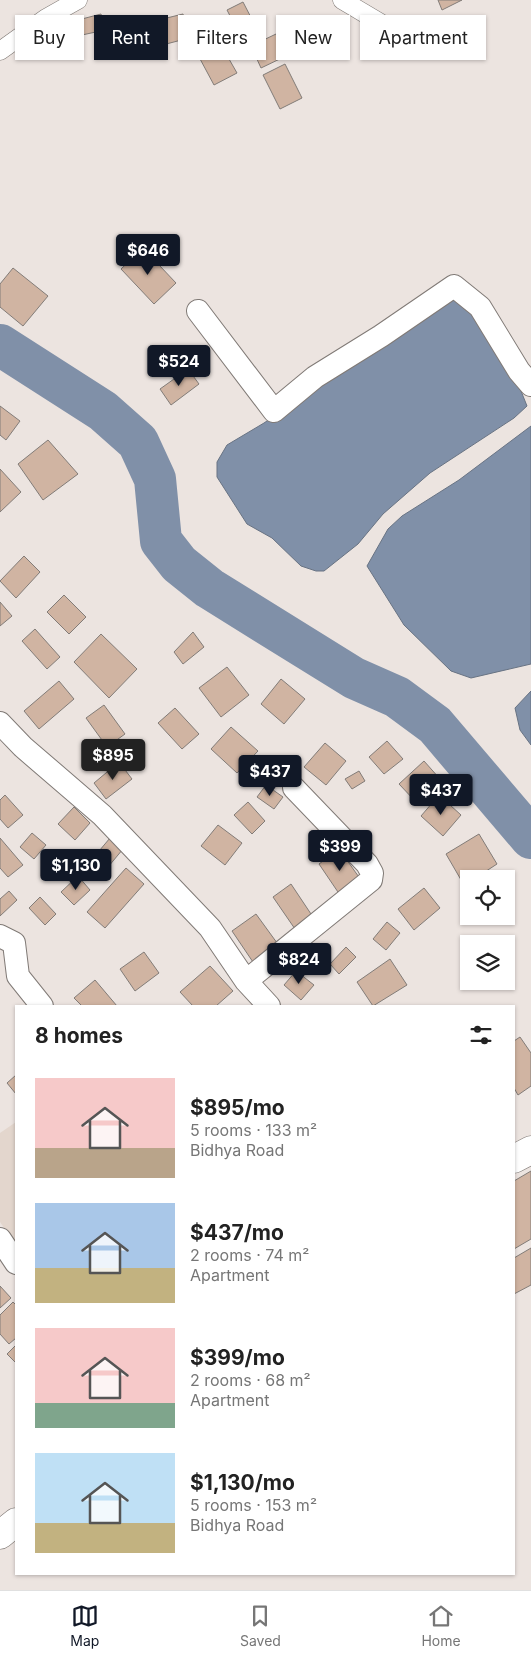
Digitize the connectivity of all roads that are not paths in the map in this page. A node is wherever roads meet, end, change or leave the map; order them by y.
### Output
1 (78, 0) edge
2 (342, 0) edge
3 (367, 15) edge
4 (0, 51) edge
5 (198, 310) dead end
6 (531, 385) edge
7 (0, 723) edge
8 (294, 788) dead end
9 (0, 936) edge
10 (246, 981) junction
11 (41, 1005) edge
12 (268, 1005) edge
13 (531, 1150) edge
14 (515, 1158) edge
15 (0, 1239) edge
16 (15, 1262) edge

1 - 4 street
2 - 3 street
5 - 6 street
7 - 10 street
8 - 10 street
9 - 11 street
10 - 12 street
13 - 14 main road
15 - 16 street

